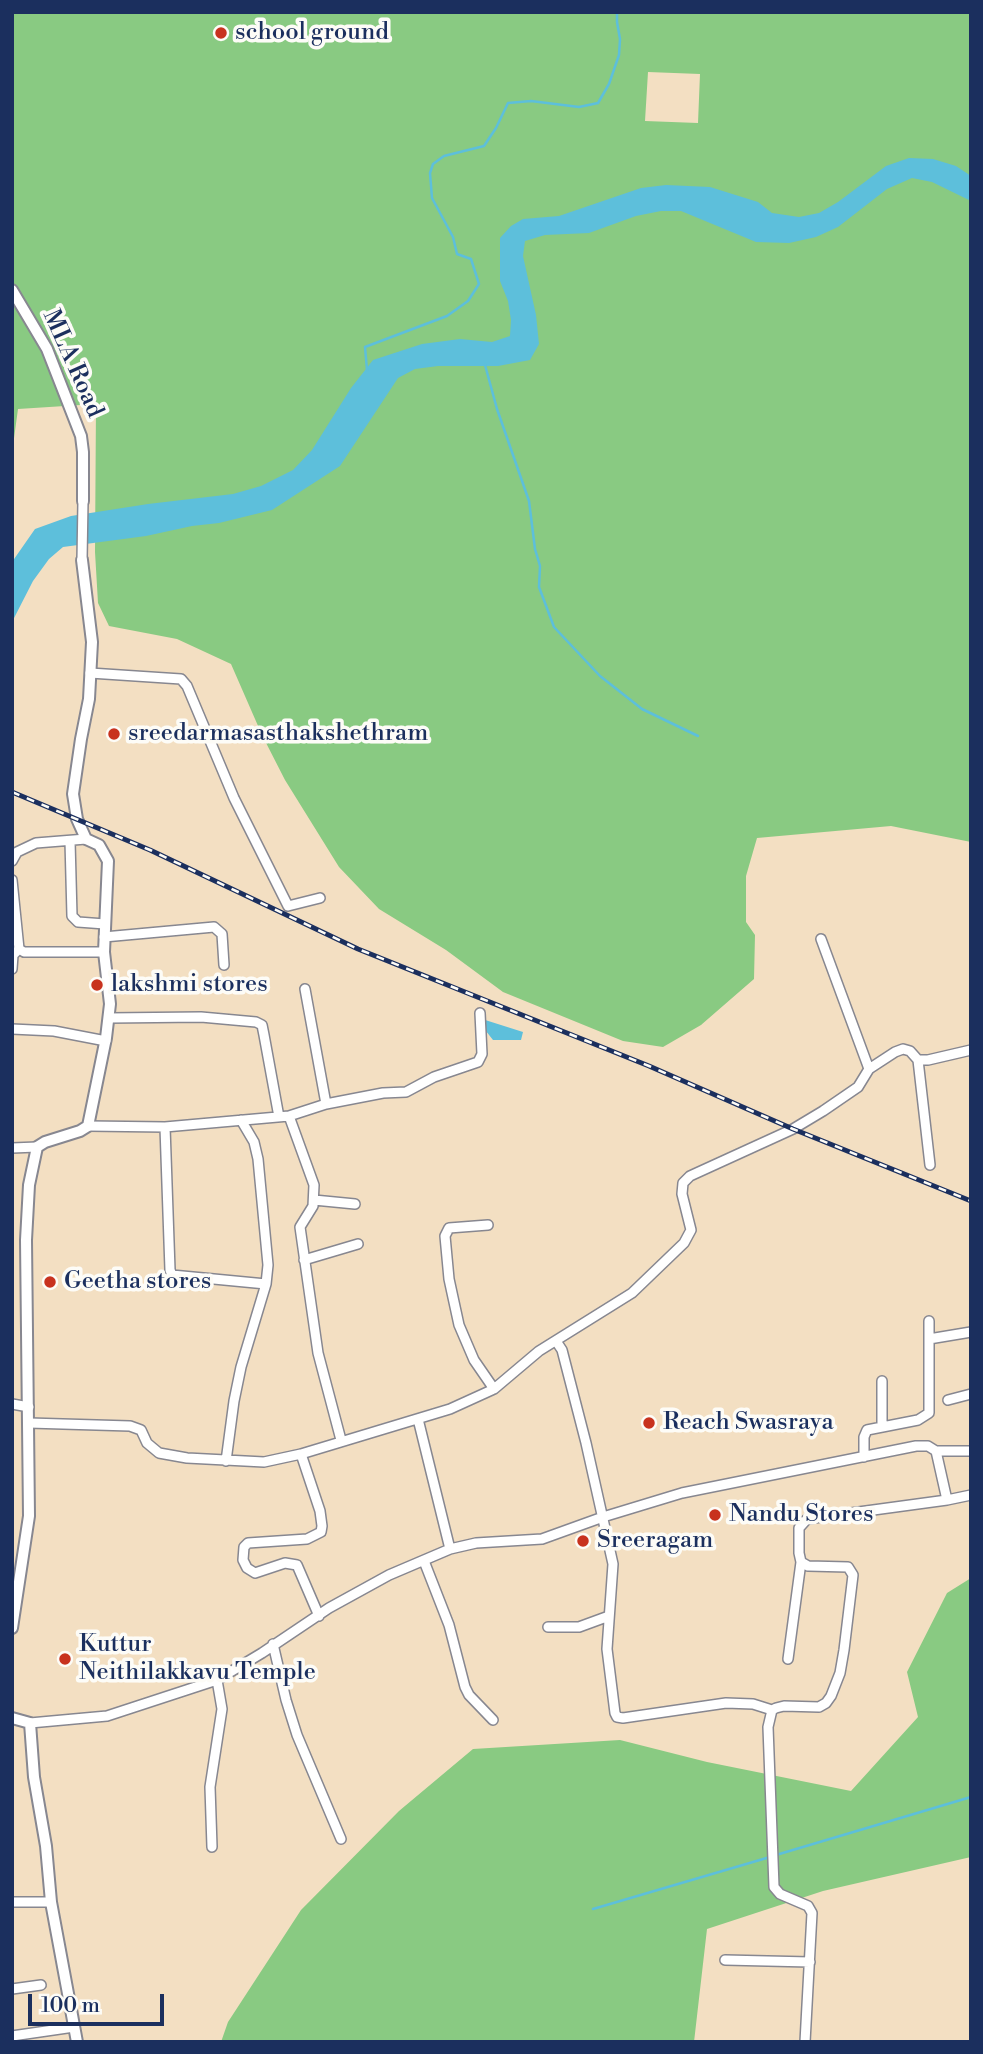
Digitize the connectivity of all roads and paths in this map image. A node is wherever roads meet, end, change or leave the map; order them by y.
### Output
1 (12, 290) edge
2 (83, 501) joint
3 (82, 560) joint
4 (90, 673) junction
5 (86, 839) junction
6 (70, 841) junction
7 (12, 862) edge
8 (12, 880) edge
9 (320, 898) dead end
10 (105, 924) junction
11 (104, 937) junction
12 (821, 939) dead end
13 (19, 950) junction
14 (104, 953) junction
15 (224, 965) dead end
16 (12, 969) edge
17 (305, 989) dead end
18 (480, 1013) dead end
19 (108, 1018) junction
20 (12, 1029) edge
21 (106, 1041) junction
22 (971, 1050) edge
23 (918, 1060) junction
24 (869, 1069) junction
25 (326, 1104) junction
26 (284, 1116) junction
27 (241, 1120) junction
28 (88, 1126) junction
29 (165, 1127) junction
30 (37, 1147) junction
31 (12, 1148) edge
32 (930, 1164) dead end
33 (314, 1200) junction
34 (355, 1204) dead end
35 (488, 1225) dead end
36 (358, 1244) dead end
37 (304, 1260) junction
38 (266, 1284) junction
39 (929, 1321) dead end
40 (971, 1332) edge
41 (929, 1339) junction
42 (556, 1341) junction
43 (882, 1381) dead end
44 (494, 1389) junction
45 (971, 1394) edge
46 (948, 1400) dead end
47 (12, 1405) edge
48 (29, 1407) junction
49 (418, 1419) junction
50 (29, 1423) junction
51 (882, 1427) junction
52 (341, 1440) junction
53 (936, 1451) junction
54 (971, 1451) edge
55 (301, 1454) junction
56 (864, 1457) junction
57 (226, 1461) junction
58 (971, 1495) edge
59 (947, 1500) junction
60 (603, 1517) junction
61 (450, 1549) junction
62 (424, 1561) junction
63 (801, 1562) junction
64 (319, 1616) junction
65 (609, 1616) junction
66 (548, 1627) dead end
67 (12, 1628) edge
68 (273, 1644) junction
69 (788, 1659) dead end
70 (217, 1680) junction
71 (772, 1710) junction
72 (12, 1718) edge
73 (493, 1720) dead end
74 (30, 1723) junction
75 (341, 1839) dead end
76 (212, 1847) dead end
77 (12, 1902) edge
78 (51, 1902) junction
79 (726, 1960) dead end
80 (810, 1962) junction
81 (41, 1985) dead end
82 (12, 1989) edge
83 (74, 2027) junction
84 (12, 2036) edge
85 (77, 2042) edge
86 (805, 2042) edge

1 - 2 street, MLA Road
2 - 3 street
3 - 4 street
4 - 5 street
4 - 9 street
5 - 6 street
5 - 10 street
6 - 7 street
6 - 10 street
8 - 13 street
10 - 11 street
11 - 14 street
11 - 15 street
12 - 24 street
13 - 14 street
13 - 16 street
14 - 19 street
17 - 25 street
18 - 25 street
19 - 21 street
19 - 26 street
20 - 21 street
21 - 28 street
22 - 23 street
23 - 24 street
23 - 32 street
24 - 42 street
25 - 26 street
26 - 27 street
26 - 33 street
27 - 29 street
27 - 38 street
28 - 29 street
28 - 30 street
29 - 38 street
30 - 31 street
30 - 48 street
33 - 34 street
33 - 37 street
35 - 44 street
36 - 37 street
37 - 52 street
38 - 57 street
39 - 41 street
40 - 41 street
41 - 51 street
42 - 44 street
42 - 60 street
43 - 51 street
44 - 49 street
45 - 46 street
47 - 48 street
48 - 50 street
49 - 52 street
49 - 61 street
50 - 57 street
50 - 67 street
51 - 56 street
52 - 55 street
53 - 54 street
53 - 56 street
53 - 59 street
55 - 57 street
55 - 64 street
56 - 60 street
58 - 59 street
59 - 63 street
60 - 61 street
60 - 65 street
61 - 62 street
62 - 64 street
62 - 73 street
63 - 69 street
63 - 71 street
64 - 68 street
65 - 66 street
65 - 71 street
68 - 70 street
68 - 75 street
70 - 74 street
70 - 76 street
71 - 80 street
72 - 74 street
74 - 78 street
77 - 78 street
78 - 83 street
79 - 80 street
80 - 86 street
81 - 82 street
83 - 84 street
83 - 85 street

